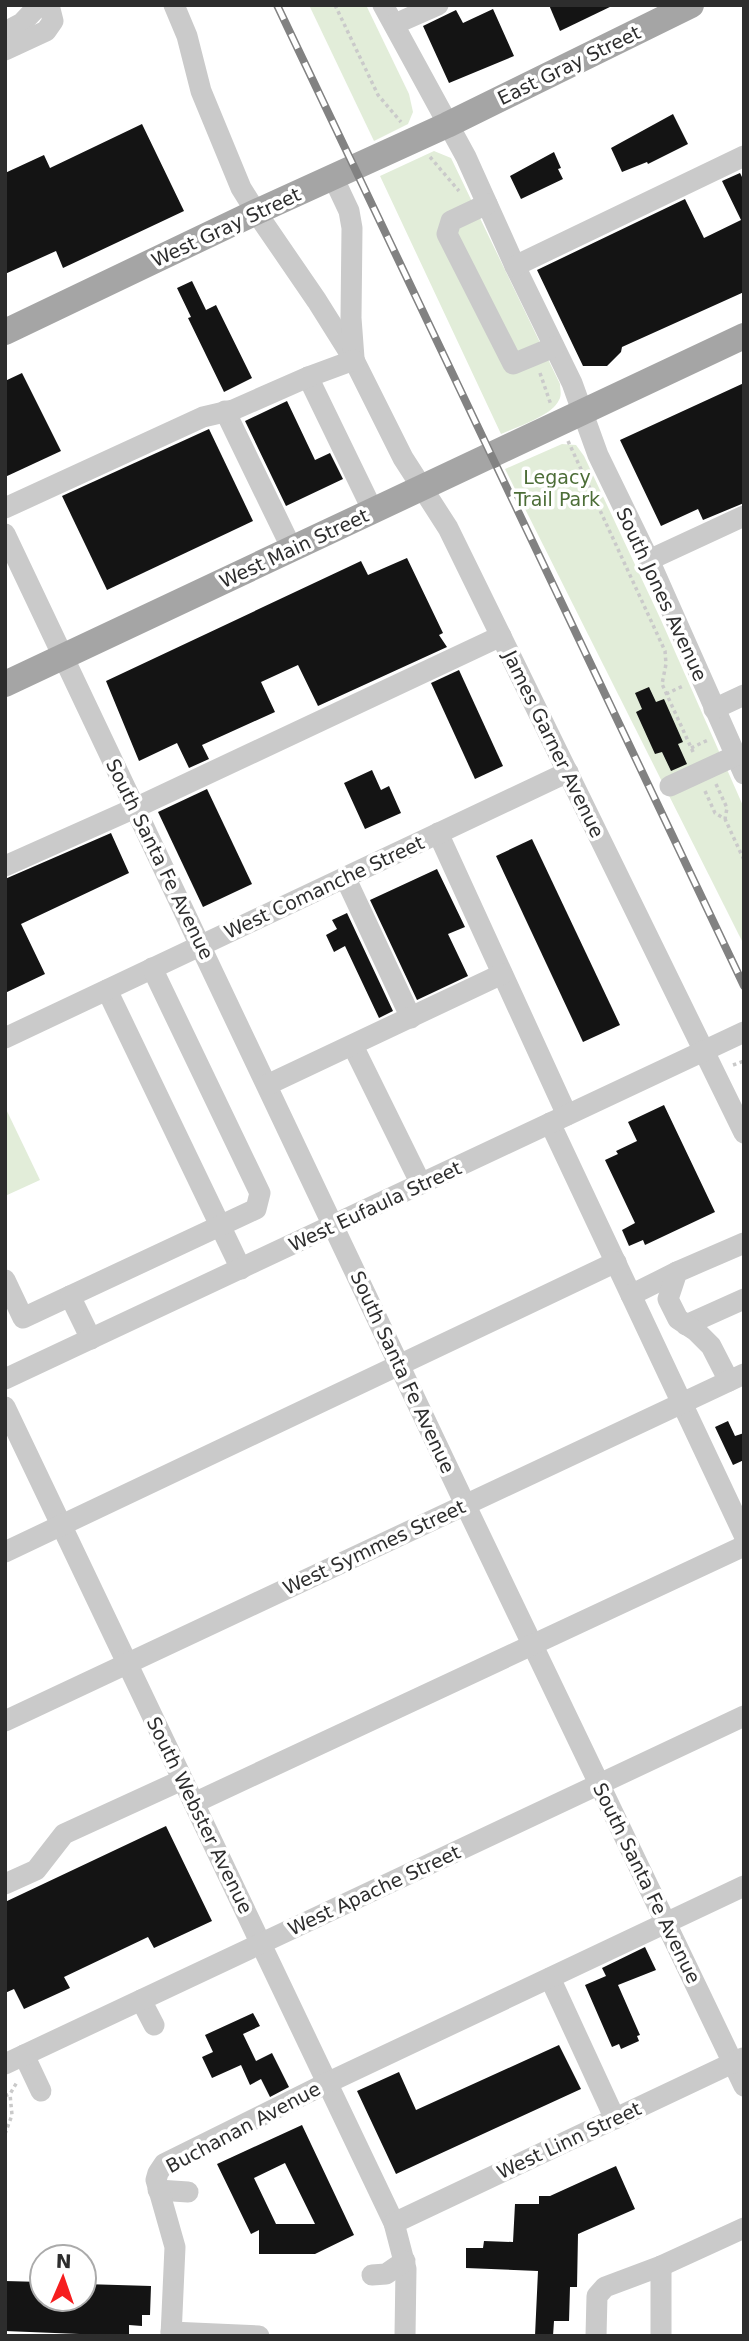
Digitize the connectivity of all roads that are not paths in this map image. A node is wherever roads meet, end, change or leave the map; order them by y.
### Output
1 (38, 5) edge
2 (49, 5) edge
3 (174, 5) edge
4 (383, 5) edge
5 (438, 5) edge
6 (691, 5) edge
7 (395, 24) junction
8 (5, 32) edge
9 (5, 50) edge
10 (447, 125) junction
11 (744, 156) edge
12 (333, 177) junction
13 (487, 204) junction
14 (256, 212) junction
15 (515, 266) junction
16 (5, 332) edge
17 (744, 336) edge
18 (554, 347) junction
19 (354, 360) junction
20 (308, 377) junction
21 (225, 411) junction
22 (582, 413) junction
23 (422, 487) junction
24 (5, 508) edge
25 (373, 511) junction
26 (744, 516) edge
27 (5, 534) edge
28 (292, 549) junction
29 (649, 560) junction
30 (500, 636) junction
31 (64, 657) junction
32 (5, 684) edge
33 (744, 695) edge
34 (714, 709) junction
35 (740, 765) edge
36 (568, 772) junction
37 (670, 786) dead end
38 (135, 808) junction
39 (438, 833) junction
40 (5, 866) edge
41 (345, 877) junction
42 (201, 945) junction
43 (152, 968) junction
44 (502, 974) junction
45 (107, 990) junction
46 (411, 1018) junction
47 (744, 1032) edge
48 (5, 1038) edge
49 (352, 1046) junction
50 (704, 1051) junction
51 (267, 1085) junction
52 (559, 1119) junction
53 (744, 1133) edge
54 (421, 1184) junction
55 (334, 1225) junction
56 (220, 1226) junction
57 (742, 1247) edge
58 (615, 1262) junction
59 (241, 1269) junction
60 (677, 1272) junction
61 (5, 1280) edge
62 (631, 1295) junction
63 (70, 1296) junction
64 (744, 1298) edge
65 (686, 1325) junction
66 (91, 1339) junction
67 (400, 1365) junction
68 (736, 1378) edge
69 (5, 1379) edge
70 (681, 1403) junction
71 (5, 1407) edge
72 (465, 1504) junction
73 (61, 1525) junction
74 (744, 1535) edge
75 (744, 1546) edge
76 (5, 1552) edge
77 (532, 1644) junction
78 (127, 1664) junction
79 (744, 1716) edge
80 (5, 1721) edge
81 (183, 1780) junction
82 (600, 1784) junction
83 (194, 1803) junction
84 (5, 1884) edge
85 (744, 1886) edge
86 (666, 1923) junction
87 (261, 1942) junction
88 (550, 1978) junction
89 (141, 2000) junction
90 (154, 2025) dead end
91 (15, 2059) edge
92 (738, 2060) edge
93 (327, 2083) junction
94 (744, 2086) edge
95 (41, 2091) dead end
96 (615, 2119) junction
97 (158, 2190) junction
98 (188, 2192) dead end
99 (394, 2223) junction
100 (744, 2228) edge
101 (405, 2261) junction
102 (661, 2266) junction
103 (372, 2274) dead end
104 (171, 2334) edge
105 (259, 2336) edge
106 (405, 2336) edge
107 (596, 2336) edge
108 (661, 2336) edge

1 - 8 street
2 - 9 street
3 - 14 street, James Garner Avenue
4 - 7 street, South Jones Avenue
5 - 7 street
6 - 10 main road, East Gray Street
7 - 10 street, South Jones Avenue
10 - 12 main road, West Gray Street
10 - 13 street, South Jones Avenue
11 - 15 street
12 - 14 main road, West Gray Street
12 - 19 street, James Garner Avenue
13 - 15 street, South Jones Avenue
13 - 18 street
14 - 16 main road, West Gray Street
14 - 19 street, James Garner Avenue
15 - 18 street, South Jones Avenue
17 - 22 main road, West Main Street
18 - 22 street, South Jones Avenue
19 - 20 street
19 - 23 street, James Garner Avenue
20 - 21 street
20 - 25 street
21 - 24 street
21 - 28 street
22 - 23 main road, West Main Street
22 - 29 street, South Jones Avenue
23 - 25 main road, West Main Street
23 - 30 street, James Garner Avenue
25 - 28 main road, West Main Street
26 - 29 street
27 - 31 street, South Santa Fe Avenue
28 - 31 main road, West Main Street
29 - 34 street, South Jones Avenue
30 - 36 street, James Garner Avenue
30 - 38 street
31 - 32 main road, West Main Street
31 - 38 street, South Santa Fe Avenue
33 - 34 street
34 - 35 street, South Jones Avenue
35 - 37 street
36 - 39 street, West Comanche Street
36 - 50 street, James Garner Avenue
38 - 40 street
38 - 42 street, South Santa Fe Avenue
39 - 41 street, West Comanche Street
39 - 44 street
41 - 42 street, West Comanche Street
41 - 46 street
42 - 43 street, West Comanche Street
42 - 51 street, South Santa Fe Avenue
43 - 45 street, West Comanche Street
43 - 56 street
44 - 46 street
44 - 52 street
45 - 48 street, West Comanche Street
45 - 56 street
46 - 49 street
47 - 50 street, West Eufaula Street
49 - 51 street
49 - 54 street
50 - 52 street, West Eufaula Street
50 - 53 street, James Garner Avenue
51 - 55 street, South Santa Fe Avenue
52 - 54 street, West Eufaula Street
52 - 58 street
54 - 55 street, West Eufaula Street
55 - 59 street, West Eufaula Street
55 - 67 street, South Santa Fe Avenue
56 - 59 street
56 - 63 street
57 - 60 street
58 - 62 street
58 - 67 street
59 - 66 street, West Eufaula Street
60 - 62 street
60 - 65 street
61 - 63 street
62 - 70 street
63 - 66 street
64 - 65 street
65 - 68 street
66 - 69 street, West Eufaula Street
67 - 72 street, South Santa Fe Avenue
67 - 73 street
68 - 70 street, West Symmes Street
70 - 72 street, West Symmes Street
70 - 74 street
71 - 73 street, South Webster Avenue
72 - 77 street, South Santa Fe Avenue
72 - 78 street, West Symmes Street
73 - 76 street
73 - 78 street, South Webster Avenue
75 - 77 street
77 - 82 street, South Santa Fe Avenue
77 - 83 street
78 - 80 street, West Symmes Street
78 - 81 street, South Webster Avenue
79 - 82 street, West Apache Street
81 - 83 street, South Webster Avenue
81 - 84 street
82 - 86 street, South Santa Fe Avenue
82 - 87 street, West Apache Street
83 - 87 street, South Webster Avenue
85 - 86 street
86 - 88 street
86 - 92 street, South Santa Fe Avenue
87 - 89 street, West Apache Street
87 - 93 street, South Webster Avenue
88 - 93 street
88 - 96 street
89 - 90 street
89 - 91 street, West Apache Street
91 - 95 street
92 - 94 street, South Santa Fe Avenue
92 - 96 street, West Linn Street
93 - 97 street, Buchanan Avenue
93 - 99 street, South Webster Avenue
96 - 99 street, West Linn Street
97 - 98 street
97 - 104 street, Buchanan Avenue
99 - 101 street, South Webster Avenue
100 - 102 street
101 - 103 street
101 - 106 street, South Webster Avenue
102 - 107 street
102 - 108 street
104 - 105 street

